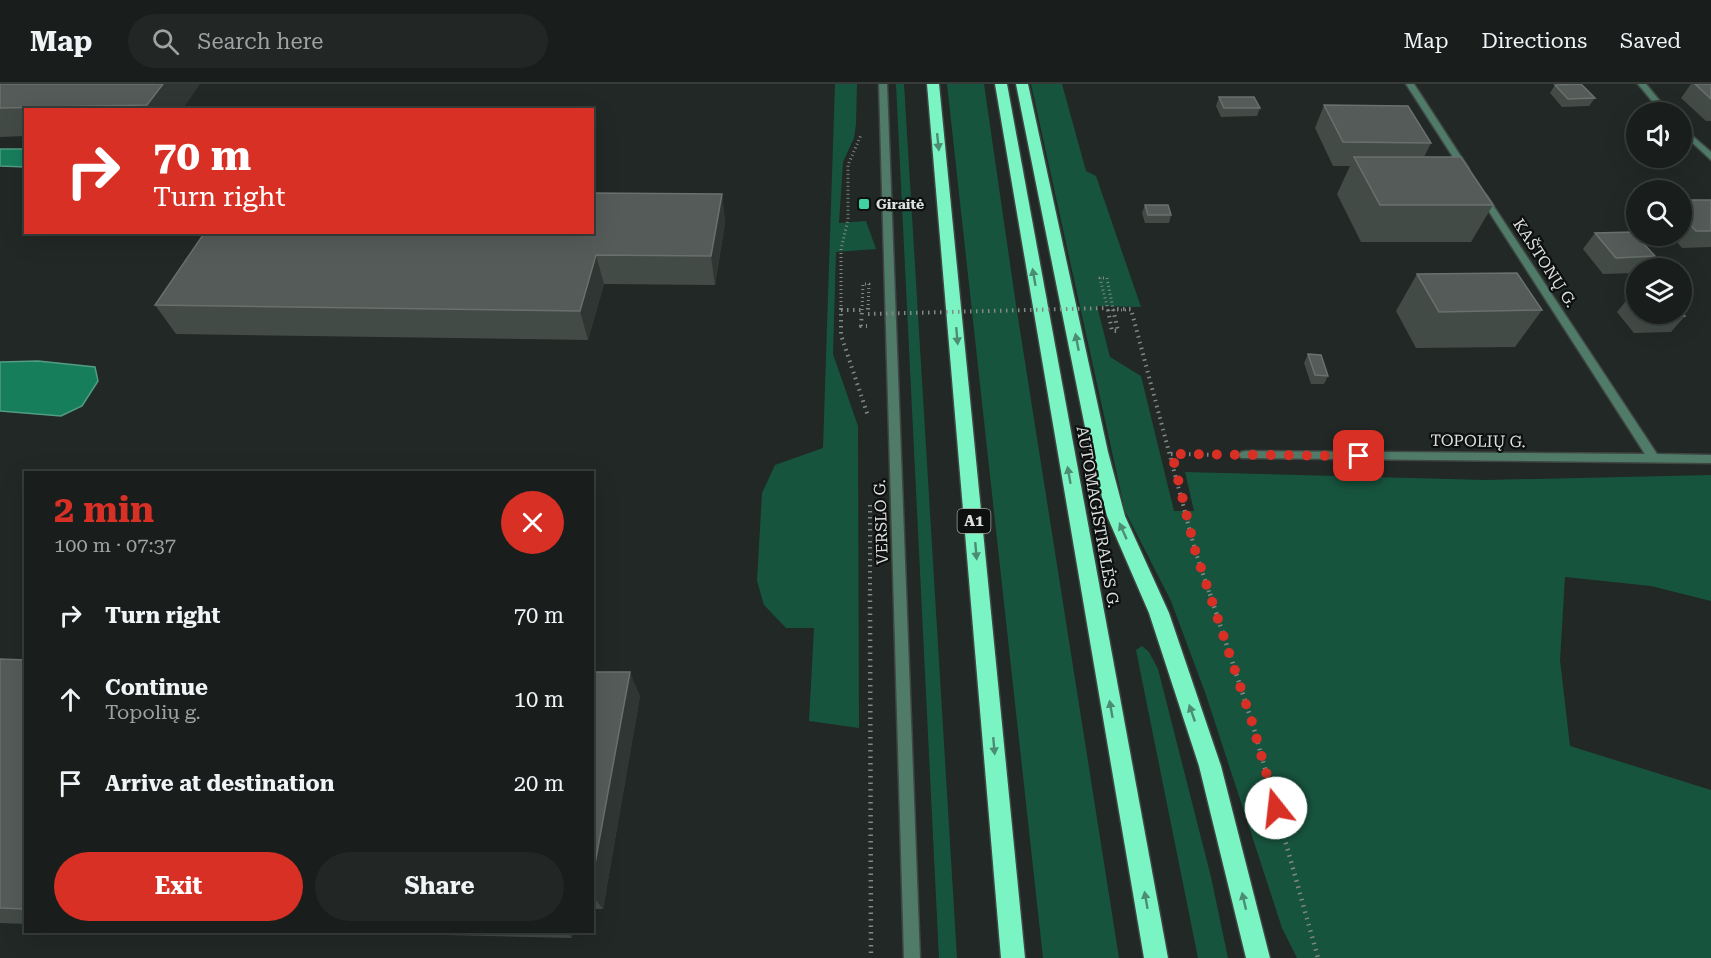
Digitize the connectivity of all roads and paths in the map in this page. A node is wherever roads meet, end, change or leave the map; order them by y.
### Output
1 (883, 84) edge
2 (933, 84) edge
3 (1000, 84) edge
4 (1022, 84) edge
5 (1410, 84) edge
6 (1642, 84) edge
7 (1657, 102) edge
8 (864, 130) dead end
9 (1692, 139) edge
10 (1711, 157) edge
11 (1469, 174) edge
12 (1475, 183) edge
13 (841, 310) junction
14 (862, 310) junction
15 (1110, 310) junction
16 (868, 314) junction
17 (870, 420) dead end
18 (1172, 454) junction
19 (1245, 455) joint
20 (1654, 459) junction
21 (1711, 459) edge
22 (870, 504) dead end
23 (871, 958) edge
24 (912, 958) edge
25 (1013, 958) edge
26 (1156, 958) edge
27 (1258, 958) edge
28 (1318, 958) edge

1 - 24 street, VERSLO G.
2 -> 25 highway, A1
26 -> 3 highway, AUTOMAGISTRALĖS G.
27 -> 4 highway
5 - 11 street
6 - 7 street
8 - 13 path
9 - 10 street
12 - 20 street, KAŠTONŲ G.
13 - 14 path
13 - 17 path
14 - 16 path
14 - 16 path, bridge
15 - 15 path
15 - 15 path, bridge
15 - 16 path, bridge
15 - 18 path
18 - 19 path
18 - 28 path
19 - 20 street, TOPOLIŲ G.
20 - 21 street, TOPOLIŲ G.
22 - 23 path

